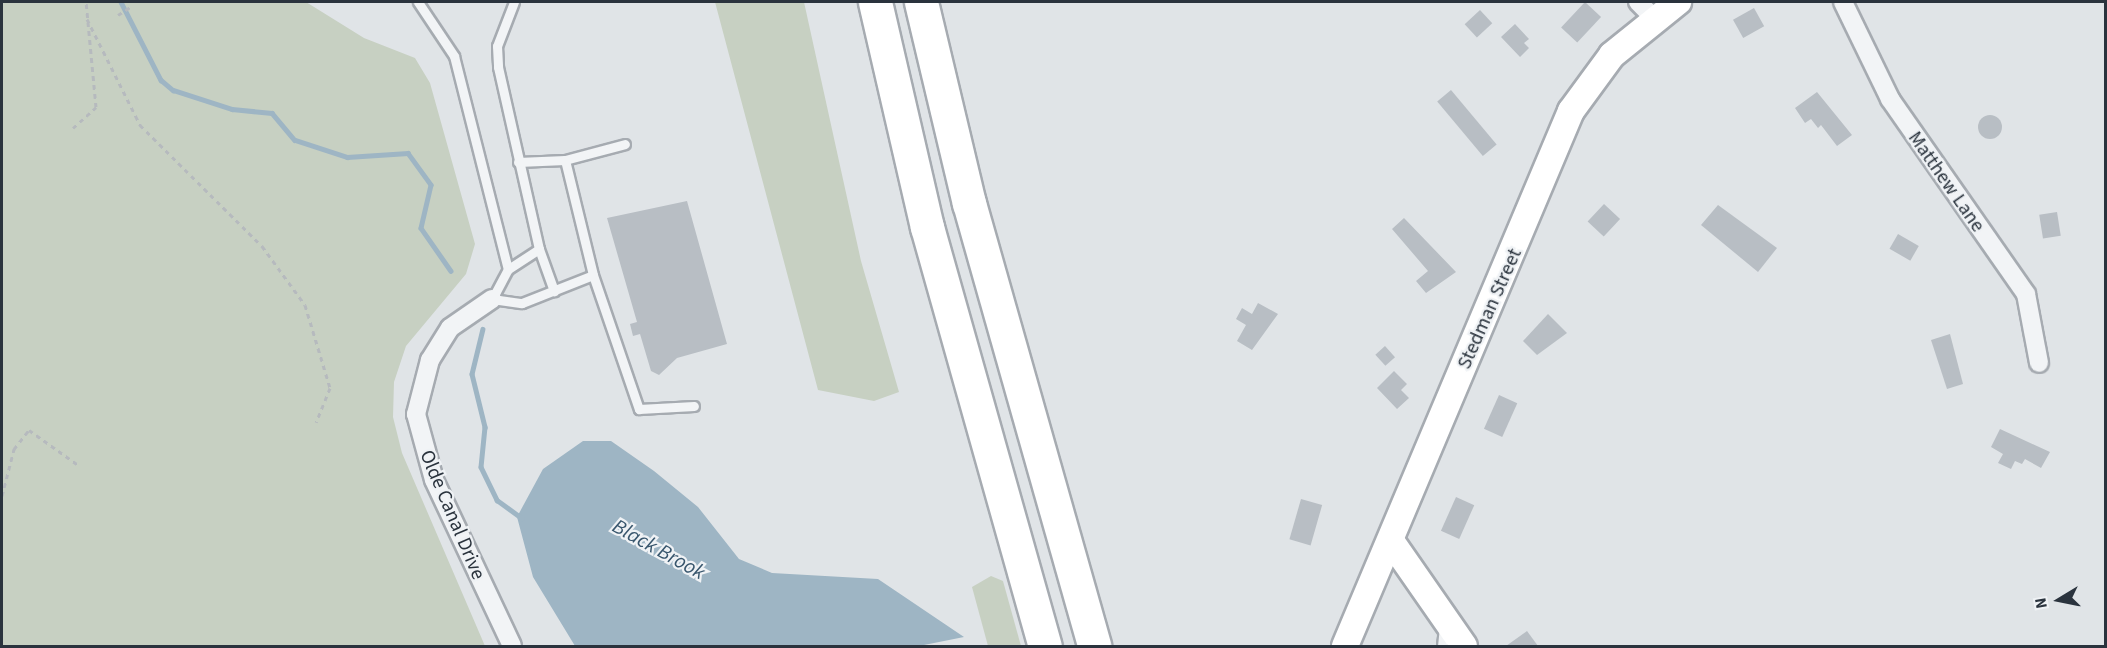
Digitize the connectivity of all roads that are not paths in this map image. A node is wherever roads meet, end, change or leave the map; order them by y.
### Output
1 (418, 2) edge
2 (514, 2) edge
3 (875, 2) edge
4 (921, 2) edge
5 (1678, 2) edge
6 (1843, 2) edge
7 (1647, 10) edge
8 (625, 144) dead end
9 (565, 160) junction
10 (518, 162) junction
11 (539, 249) junction
12 (508, 269) junction
13 (593, 274) junction
14 (554, 291) junction
15 (492, 299) junction
16 (2039, 363) dead end
17 (694, 406) dead end
18 (1391, 541) junction
19 (1444, 618) junction
20 (512, 646) edge
21 (1045, 646) edge
22 (1094, 646) edge
23 (1345, 646) edge
24 (1442, 646) edge
25 (1464, 646) edge

1 - 12 lane
2 - 10 lane
3 - 21 highway
4 - 22 highway
5 - 7 main road, Stedman Street
6 - 16 street, Matthew Lane
7 - 18 main road, Stedman Street
8 - 9 lane
9 - 10 lane
9 - 13 lane
10 - 11 lane
11 - 12 lane
11 - 14 lane
12 - 15 lane
13 - 14 lane
13 - 17 lane
14 - 15 lane
15 - 20 street, Olde Canal Drive
18 - 19 main road
18 - 23 main road, Stedman Street
19 - 24 lane
19 - 25 main road

